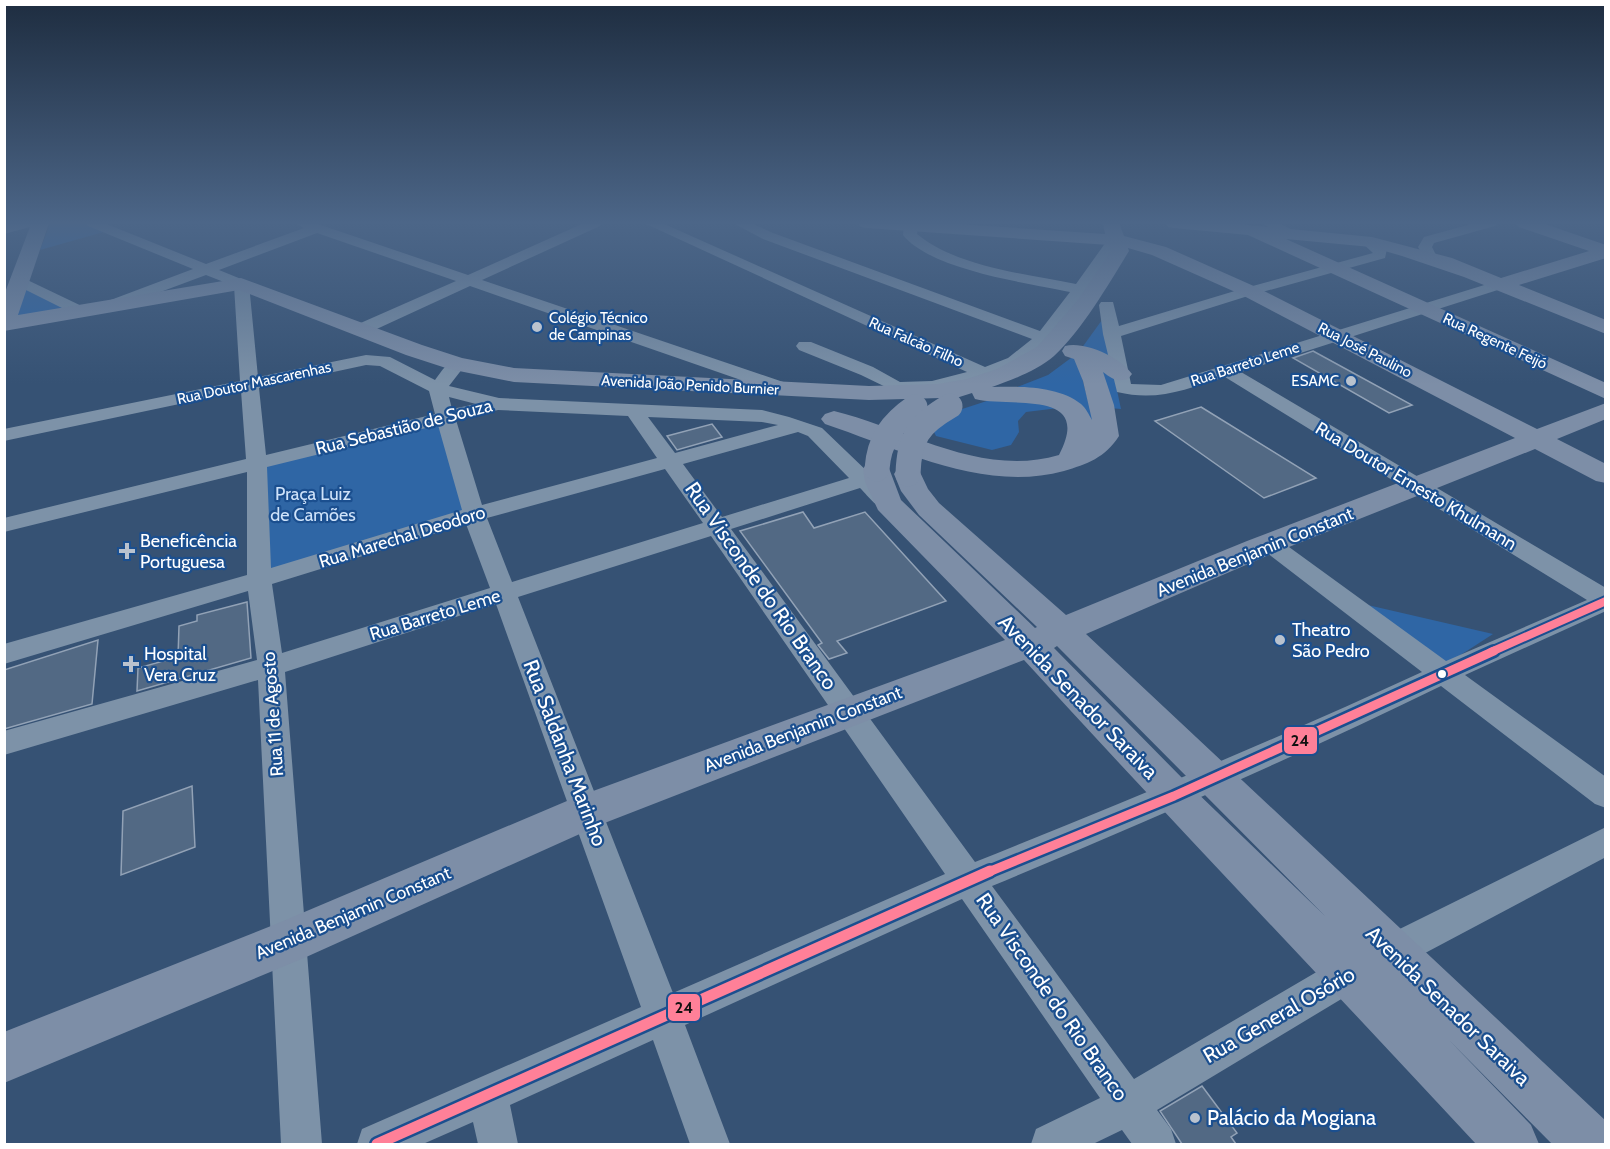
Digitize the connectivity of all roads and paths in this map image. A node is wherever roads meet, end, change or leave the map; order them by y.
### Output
1 (21, 277) edge
2 (184, 277) edge
3 (225, 277) edge
4 (461, 277) edge
5 (478, 277) edge
6 (765, 277) edge
7 (872, 277) edge
8 (1026, 277) edge
9 (1089, 277) edge
10 (1104, 277) edge
11 (1123, 277) edge
12 (1217, 277) edge
13 (1302, 277) edge
14 (1352, 277) edge
15 (1478, 277) edge
16 (1528, 277) edge
17 (471, 280) junction
18 (19, 281) junction
19 (241, 284) junction
20 (1499, 285) junction
21 (1080, 290) junction
22 (1249, 291) junction
23 (1107, 305) junction
24 (104, 308) junction
25 (1424, 309) junction
26 (82, 312) junction
27 (5, 324) edge
28 (1605, 328) edge
29 (362, 329) junction
30 (1111, 334) junction
31 (1336, 335) junction
32 (1044, 344) junction
33 (805, 346) dead end
34 (1077, 352) junction
35 (458, 364) junction
36 (1227, 371) junction
37 (1122, 381) junction
38 (250, 383) junction
39 (979, 384) junction
40 (788, 390) junction
41 (1605, 392) edge
42 (441, 403) junction
43 (498, 404) junction
44 (634, 410) junction
45 (1605, 410) edge
46 (834, 419) dead end
47 (801, 425) junction
48 (4, 435) edge
49 (1534, 439) junction
50 (671, 460) junction
51 (1069, 462) junction
52 (256, 463) junction
53 (1605, 475) edge
54 (884, 482) junction
55 (1418, 487) junction
56 (474, 514) junction
57 (4, 525) edge
58 (718, 527) junction
59 (1270, 544) junction
60 (259, 580) junction
61 (503, 594) junction
62 (1605, 601) edge
63 (1046, 638) junction
64 (4, 654) edge
65 (271, 666) junction
66 (1442, 674) junction
67 (850, 711) junction
68 (4, 744) edge
69 (1213, 777) junction
70 (1605, 795) edge
71 (1174, 796) junction
72 (588, 811) junction
73 (1605, 841) edge
74 (969, 880) junction
75 (288, 942) junction
76 (1394, 952) junction
77 (1350, 973) junction
78 (663, 1017) junction
79 (4, 1058) edge
80 (488, 1095) junction
81 (1128, 1105) junction
82 (301, 1144) edge
83 (377, 1144) edge
84 (498, 1144) edge
85 (710, 1144) edge
86 (1050, 1144) edge
87 (1156, 1144) edge
88 (1512, 1144) edge
89 (1590, 1144) edge

1 - 18 main road
2 - 24 street
3 - 19 street
4 - 17 street
5 - 17 street
6 - 39 street, Rua Falcão Filho
7 - 32 street
8 - 21 street
9 - 21 street
10 - 32 main road
11 - 23 main road
12 - 22 main road, Rua José Paulino
13 - 22 street
14 - 25 main road, Rua Regente Feijó
15 - 20 main road
16 - 20 main road, Rua Barreto Leme
17 - 29 street
17 - 40 street
18 - 26 street
18 - 27 main road
19 - 24 main road
19 - 29 main road
19 - 38 street, Rua 11 de Agosto
20 - 25 street, Rua Barreto Leme
20 - 28 main road
21 - 32 street
22 - 30 street
22 - 31 main road, Rua José Paulino
23 - 30 street
23 - 34 main road
24 - 26 main road
25 - 31 street, Rua Barreto Leme
25 - 41 main road, Rua Regente Feijó
26 - 27 main road
29 - 35 main road, Avenida João Penido Burnier
30 - 37 street
31 - 36 street, Rua Barreto Leme
31 - 49 main road, Rua José Paulino
32 - 34 main road
32 - 39 main road
33 - 39 street
34 - 37 main road
34 - 39 main road
34 - 51 main road
35 - 40 main road, Avenida João Penido Burnier
35 - 42 street
36 - 37 street, Rua Barreto Leme
36 - 55 street, Rua Doutor Ernesto Khulmann
38 - 42 street, Rua Doutor Mascarenhas
38 - 48 street, Rua Doutor Mascarenhas
38 - 52 street, Rua 11 de Agosto
39 - 40 main road, Avenida João Penido Burnier
39 - 51 main road
39 - 54 main road, bridge
39 - 54 main road, bridge
42 - 43 street, Rua Sebastião de Souza
42 - 43 street, Rua Doutor Mascarenhas
42 - 52 street, Rua Sebastião de Souza
42 - 56 street, Rua Saldanha Marinho
43 - 44 street, Rua Sebastião de Souza
44 - 47 street, Rua Sebastião de Souza
44 - 50 street, Rua Visconde do Rio Branco
45 - 49 main road, Avenida Benjamin Constant
46 - 51 main road
47 - 50 street, Rua Marechal Deodoro
47 - 54 street, Rua Sebastião de Souza
49 - 53 main road, Rua José Paulino
49 - 55 main road, Avenida Benjamin Constant
50 - 56 street, Rua Marechal Deodoro
50 - 58 street, Rua Visconde do Rio Branco
52 - 57 street, Rua Sebastião de Souza
52 - 60 street, Rua 11 de Agosto
54 - 58 street, Rua Barreto Leme
54 - 63 main road, Avenida Senador Saraiva
55 - 59 main road, Avenida Benjamin Constant
55 - 62 street, Rua Doutor Ernesto Khulmann
56 - 60 street, Rua Marechal Deodoro
56 - 61 street, Rua Saldanha Marinho
58 - 61 street, Rua Barreto Leme
58 - 67 street, Rua Visconde do Rio Branco
59 - 63 main road, Avenida Benjamin Constant
59 - 66 street
60 - 64 street, Rua Marechal Deodoro
60 - 65 street, Rua 11 de Agosto
61 - 65 street, Rua Barreto Leme
61 - 72 street, Rua Saldanha Marinho
62 - 66 street
63 - 67 main road, Avenida Benjamin Constant
63 - 69 main road, Avenida Senador Saraiva
63 - 71 main road, Avenida Senador Saraiva
65 - 68 street, Rua Barreto Leme
65 - 75 street, Rua 11 de Agosto
66 - 69 street
66 - 70 street
67 - 72 main road, Avenida Benjamin Constant
67 - 74 street, Rua Visconde do Rio Branco
69 - 71 street
69 - 76 main road, Avenida Senador Saraiva
71 - 74 street
71 - 77 main road, Avenida Senador Saraiva
72 - 75 main road, Avenida Benjamin Constant
72 - 78 street, Rua Saldanha Marinho
73 - 76 street, Rua General Osório
74 - 78 street
74 - 81 street, Rua Visconde do Rio Branco
75 - 79 main road, Avenida Benjamin Constant
75 - 82 street, Rua 11 de Agosto
76 - 77 street, Rua General Osório
76 - 89 main road, Avenida Senador Saraiva
77 - 81 street, Rua General Osório
77 - 88 main road, Avenida Senador Saraiva
78 - 80 street
78 - 85 street, Rua Saldanha Marinho
80 - 83 street
80 - 84 street
81 - 86 street, Rua General Osório
81 - 87 street, Rua Visconde do Rio Branco

